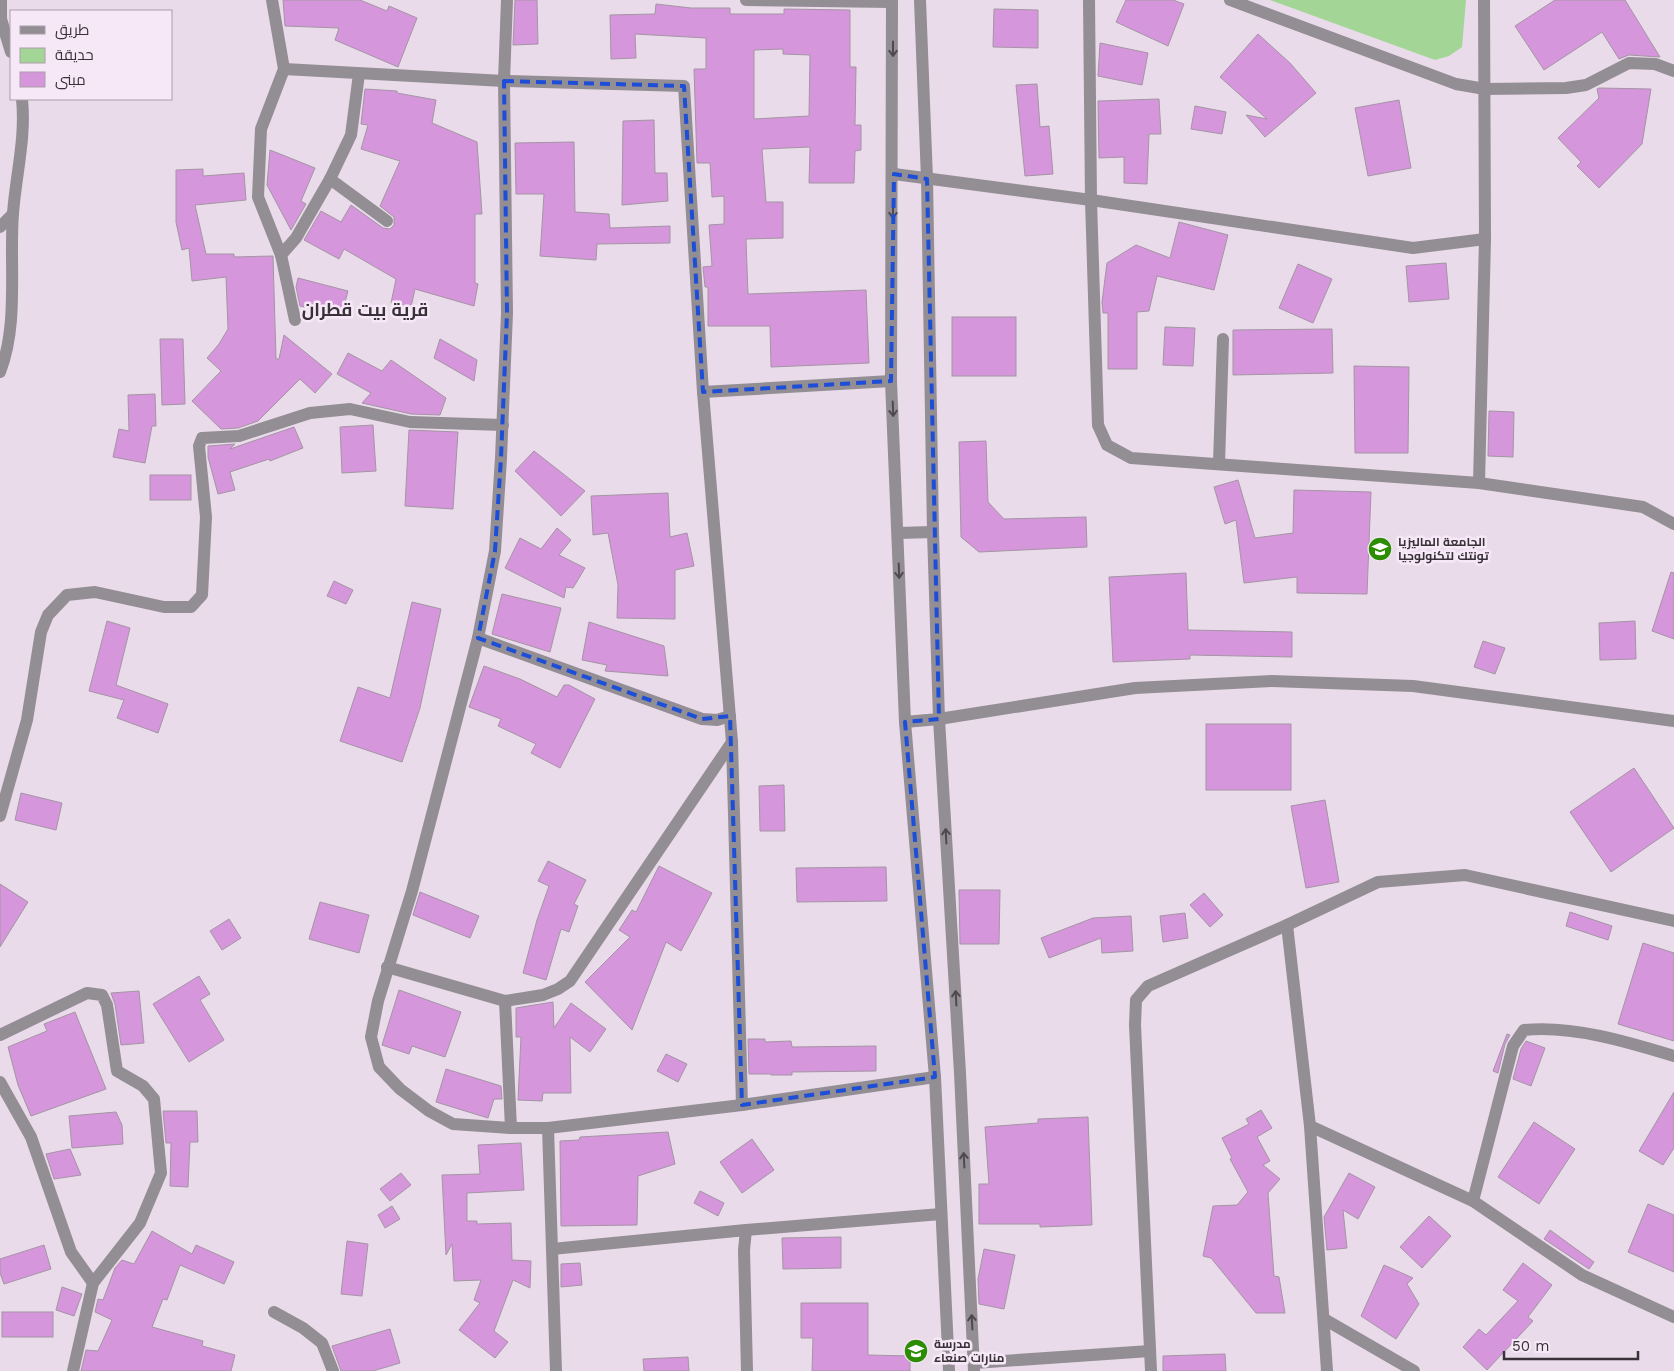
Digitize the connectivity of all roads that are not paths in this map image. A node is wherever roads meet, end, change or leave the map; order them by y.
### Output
1 (1, 0) edge
2 (272, 0) edge
3 (508, 0) edge
4 (746, 0) edge
5 (920, 0) edge
6 (1089, 0) edge
7 (1230, 0) edge
8 (1484, 0) edge
9 (892, 1) edge
10 (1252, 4) edge
11 (0, 19) edge
12 (10, 49) edge
13 (284, 69) junction
14 (1674, 70) edge
15 (358, 74) junction
16 (504, 81) junction
17 (1485, 89) junction
18 (22, 100) edge
19 (894, 174) junction
20 (330, 179) junction
21 (928, 179) junction
22 (1091, 200) junction
23 (13, 214) junction
24 (387, 222) dead end
25 (0, 228) edge
26 (1485, 239) junction
27 (281, 255) junction
28 (295, 320) dead end
29 (1223, 339) dead end
30 (0, 372) edge
31 (892, 381) junction
32 (703, 392) junction
33 (503, 425) junction
34 (1219, 464) junction
35 (1479, 483) junction
36 (1674, 524) edge
37 (933, 532) junction
38 (898, 533) junction
39 (478, 638) junction
40 (730, 716) junction
41 (939, 719) junction
42 (1674, 721) edge
43 (905, 722) junction
44 (732, 742) junction
45 (0, 816) edge
46 (1674, 921) edge
47 (1287, 925) junction
48 (387, 967) junction
49 (505, 1001) junction
50 (0, 1035) edge
51 (1674, 1056) edge
52 (935, 1077) junction
53 (0, 1082) edge
54 (742, 1105) junction
55 (1310, 1126) junction
56 (511, 1128) junction
57 (548, 1128) junction
58 (1473, 1201) junction
59 (941, 1214) junction
60 (746, 1230) junction
61 (552, 1249) junction
62 (93, 1283) junction
63 (274, 1312) dead end
64 (1674, 1317) edge
65 (1324, 1319) junction
66 (1150, 1351) junction
67 (974, 1367) edge
68 (73, 1371) edge
69 (333, 1371) edge
70 (556, 1371) edge
71 (747, 1371) edge
72 (949, 1371) edge
73 (1151, 1371) edge
74 (1328, 1371) edge
75 (1414, 1371) edge

1 - 11 street
2 - 13 street
3 - 16 street
4 - 9 street
5 - 21 street
6 - 22 street
7 - 10 street
8 - 17 street
9 -> 19 street
10 - 17 street
11 - 12 street
13 - 15 street
13 - 27 street
14 - 17 street
15 - 16 street
15 - 20 street
16 - 32 street
16 - 33 street
17 - 26 street
18 - 23 street
19 - 21 street
19 -> 31 street
20 - 24 street
20 - 27 street
21 - 22 street
21 - 37 street
22 - 26 street
22 - 34 street
23 - 25 street
23 - 30 street
26 - 35 street
27 - 28 street
29 - 34 street
31 - 32 street
31 -> 38 street
32 - 40 street
33 - 39 street
33 - 45 street
34 - 35 street
35 - 36 street
37 - 38 street
37 - 41 street
38 -> 43 street
39 - 40 street
39 - 48 street
40 - 44 street
41 - 42 street
41 - 43 street
67 -> 41 street
43 - 52 street
44 - 49 street
44 - 54 street
46 - 47 street
47 - 55 street
47 - 66 street
48 - 49 street
48 - 56 street
49 - 56 street
50 - 62 street
51 - 58 street
52 - 54 street
52 - 59 street
53 - 62 street
54 - 57 street
55 - 58 street
55 - 65 street
56 - 57 street
57 - 61 street
58 - 64 street
59 - 60 street
59 - 72 street
60 - 61 street
60 - 71 street
61 - 70 street
62 - 68 street
63 - 69 street
65 - 74 street
65 - 75 street
66 - 67 street
66 - 73 street

